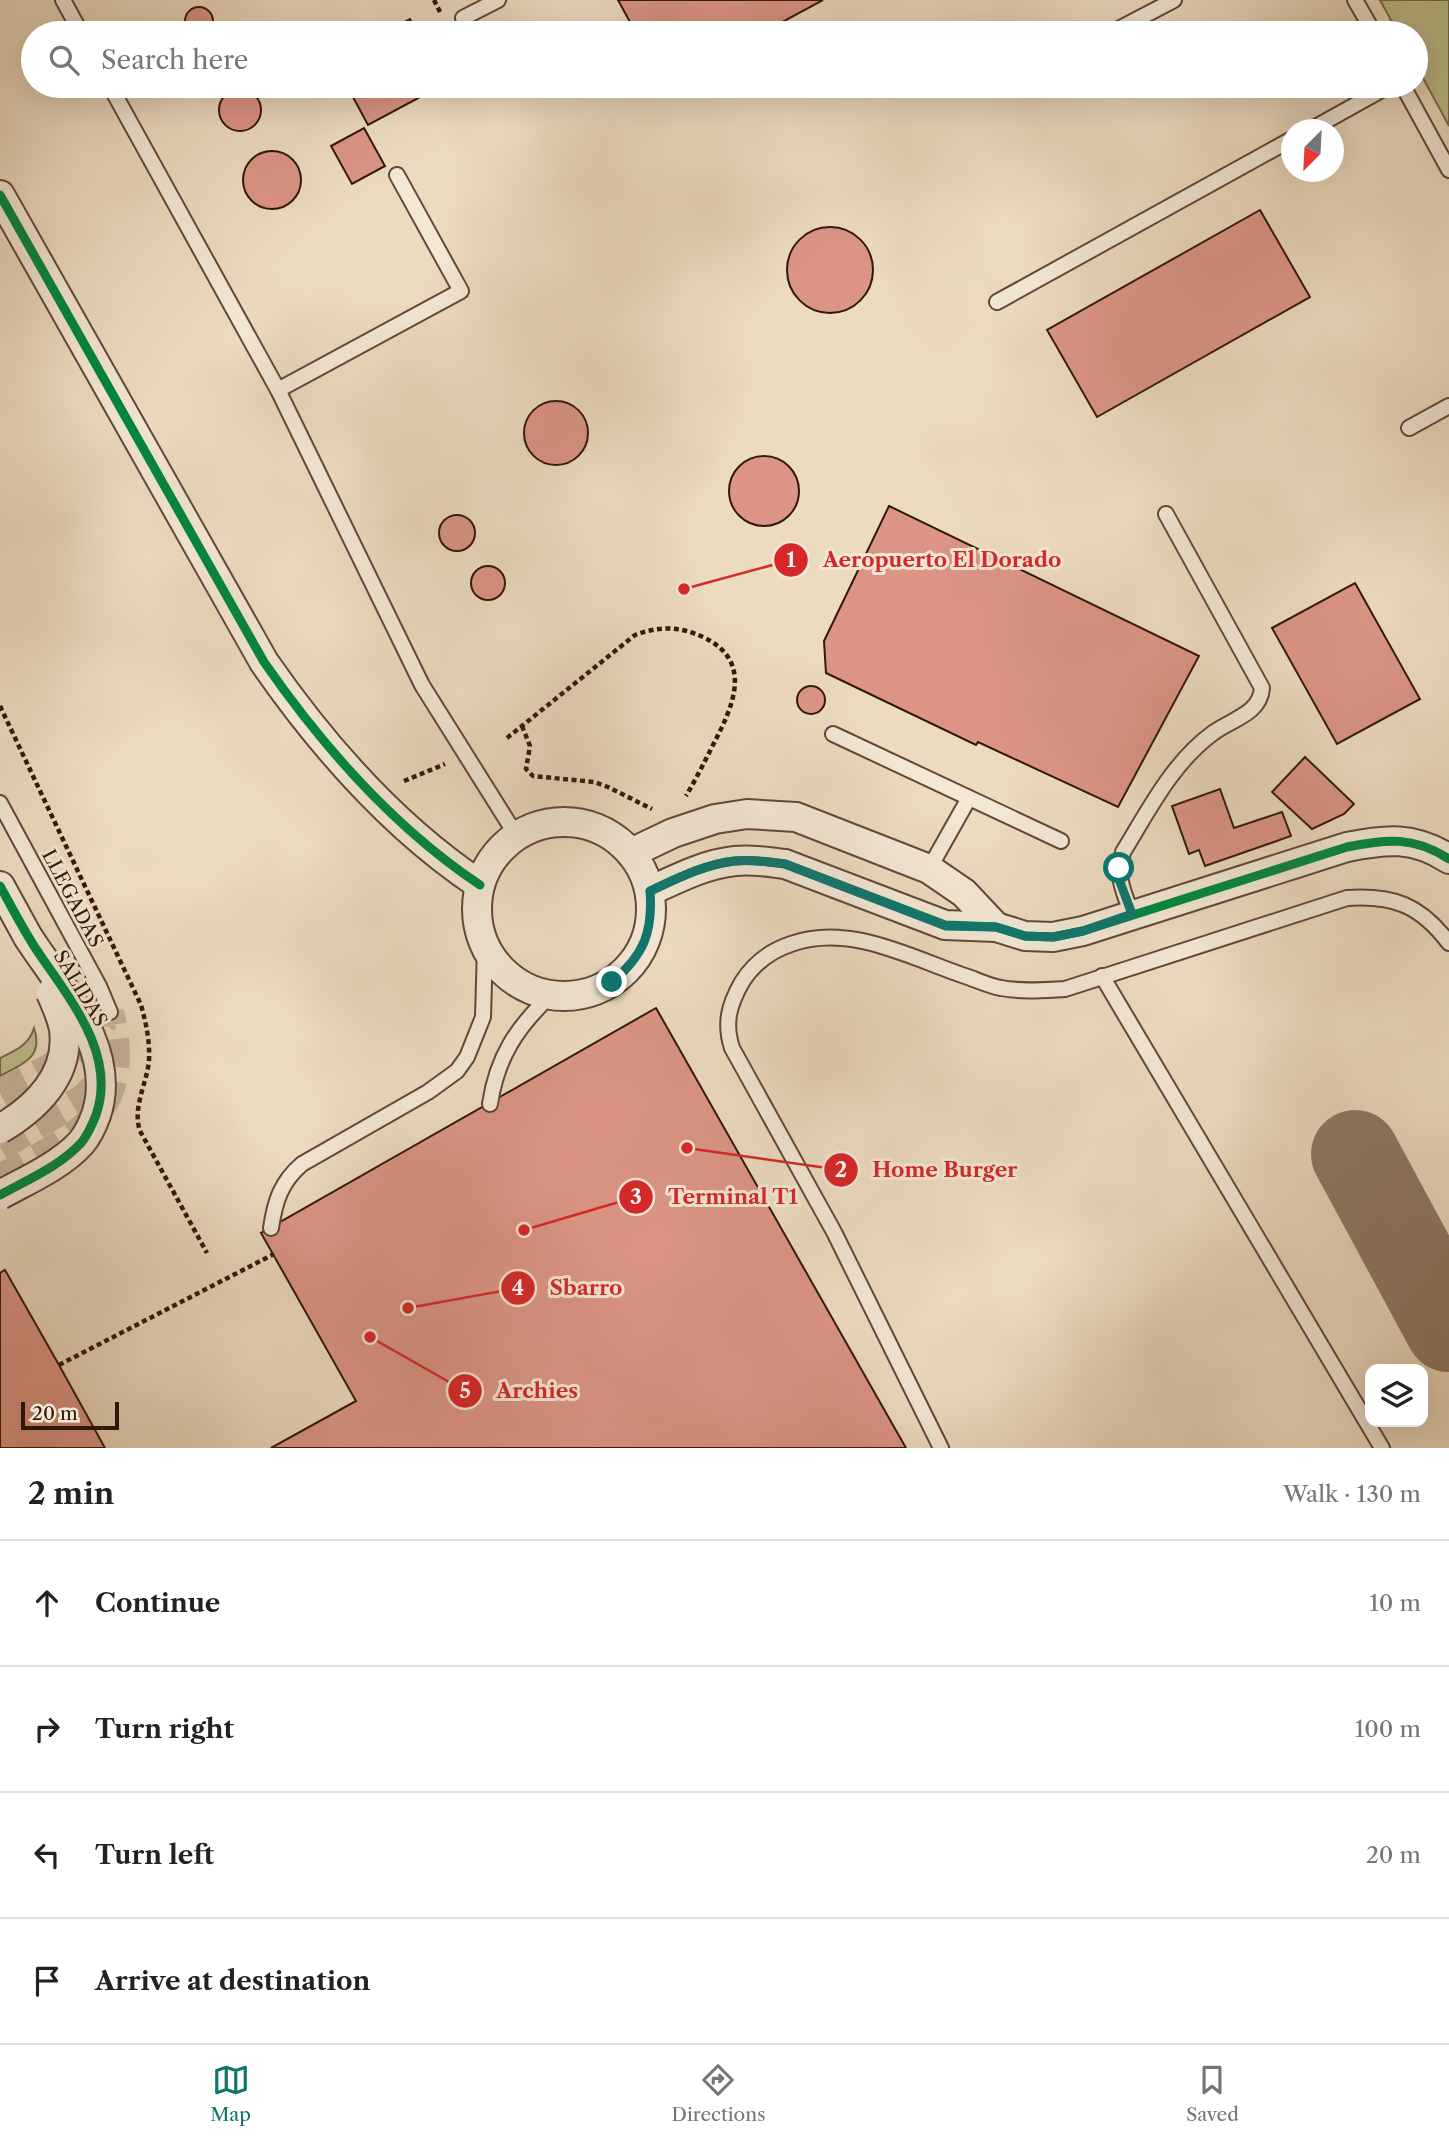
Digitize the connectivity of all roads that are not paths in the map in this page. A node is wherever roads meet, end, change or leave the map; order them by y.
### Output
1 (62, 0) edge
2 (498, 0) edge
3 (1174, 0) edge
4 (1356, 0) edge
5 (463, 18) dead end
6 (74, 21) edge
7 (1134, 21) edge
8 (1367, 21) edge
9 (117, 98) edge
10 (1367, 98) edge
11 (1410, 98) edge
12 (1330, 119) edge
13 (1281, 145) edge
14 (1449, 170) edge
15 (397, 176) dead end
16 (0, 195) edge
17 (997, 302) dead end
18 (278, 390) junction
19 (1449, 406) edge
20 (1409, 428) dead end
21 (1166, 514) dead end
22 (833, 734) dead end
23 (969, 798) junction
24 (0, 803) edge
25 (516, 835) junction
26 (1060, 841) dead end
27 (631, 853) junction
28 (1449, 859) edge
29 (929, 869) junction
30 (480, 885) junction
31 (0, 886) edge
32 (650, 891) junction
33 (1132, 914) junction
34 (996, 927) junction
35 (28, 937) junction
36 (1449, 943) edge
37 (485, 947) junction
38 (1102, 976) junction
39 (551, 995) junction
40 (110, 1012) tunnel mouth
41 (489, 1104) dead end
42 (0, 1129) edge
43 (0, 1195) edge
44 (271, 1228) dead end
45 (941, 1448) edge
46 (1382, 1448) edge

1 - 6 lane
2 - 5 lane
3 - 7 lane
4 - 8 lane
9 - 18 lane
10 - 12 lane
11 - 14 lane
13 - 17 lane
15 - 18 lane
16 - 30 street
18 - 25 lane
19 - 20 lane
21 - 33 lane
22 - 23 lane
23 - 26 lane
23 - 29 lane
24 - 40 lane, LLEGADAS
25 - 27 street
25 - 30 street
27 - 29 street
27 - 32 street
28 - 33 street
29 - 34 street
30 - 37 street
31 - 35 street, SALIDAS
32 - 34 street
32 - 39 street
33 - 34 street
35 - 42 street, SALIDAS, bridge
35 - 43 street, SALIDAS, bridge
36 - 38 lane
37 - 39 street
37 - 44 lane
38 - 45 lane
38 - 46 lane
39 - 41 lane

